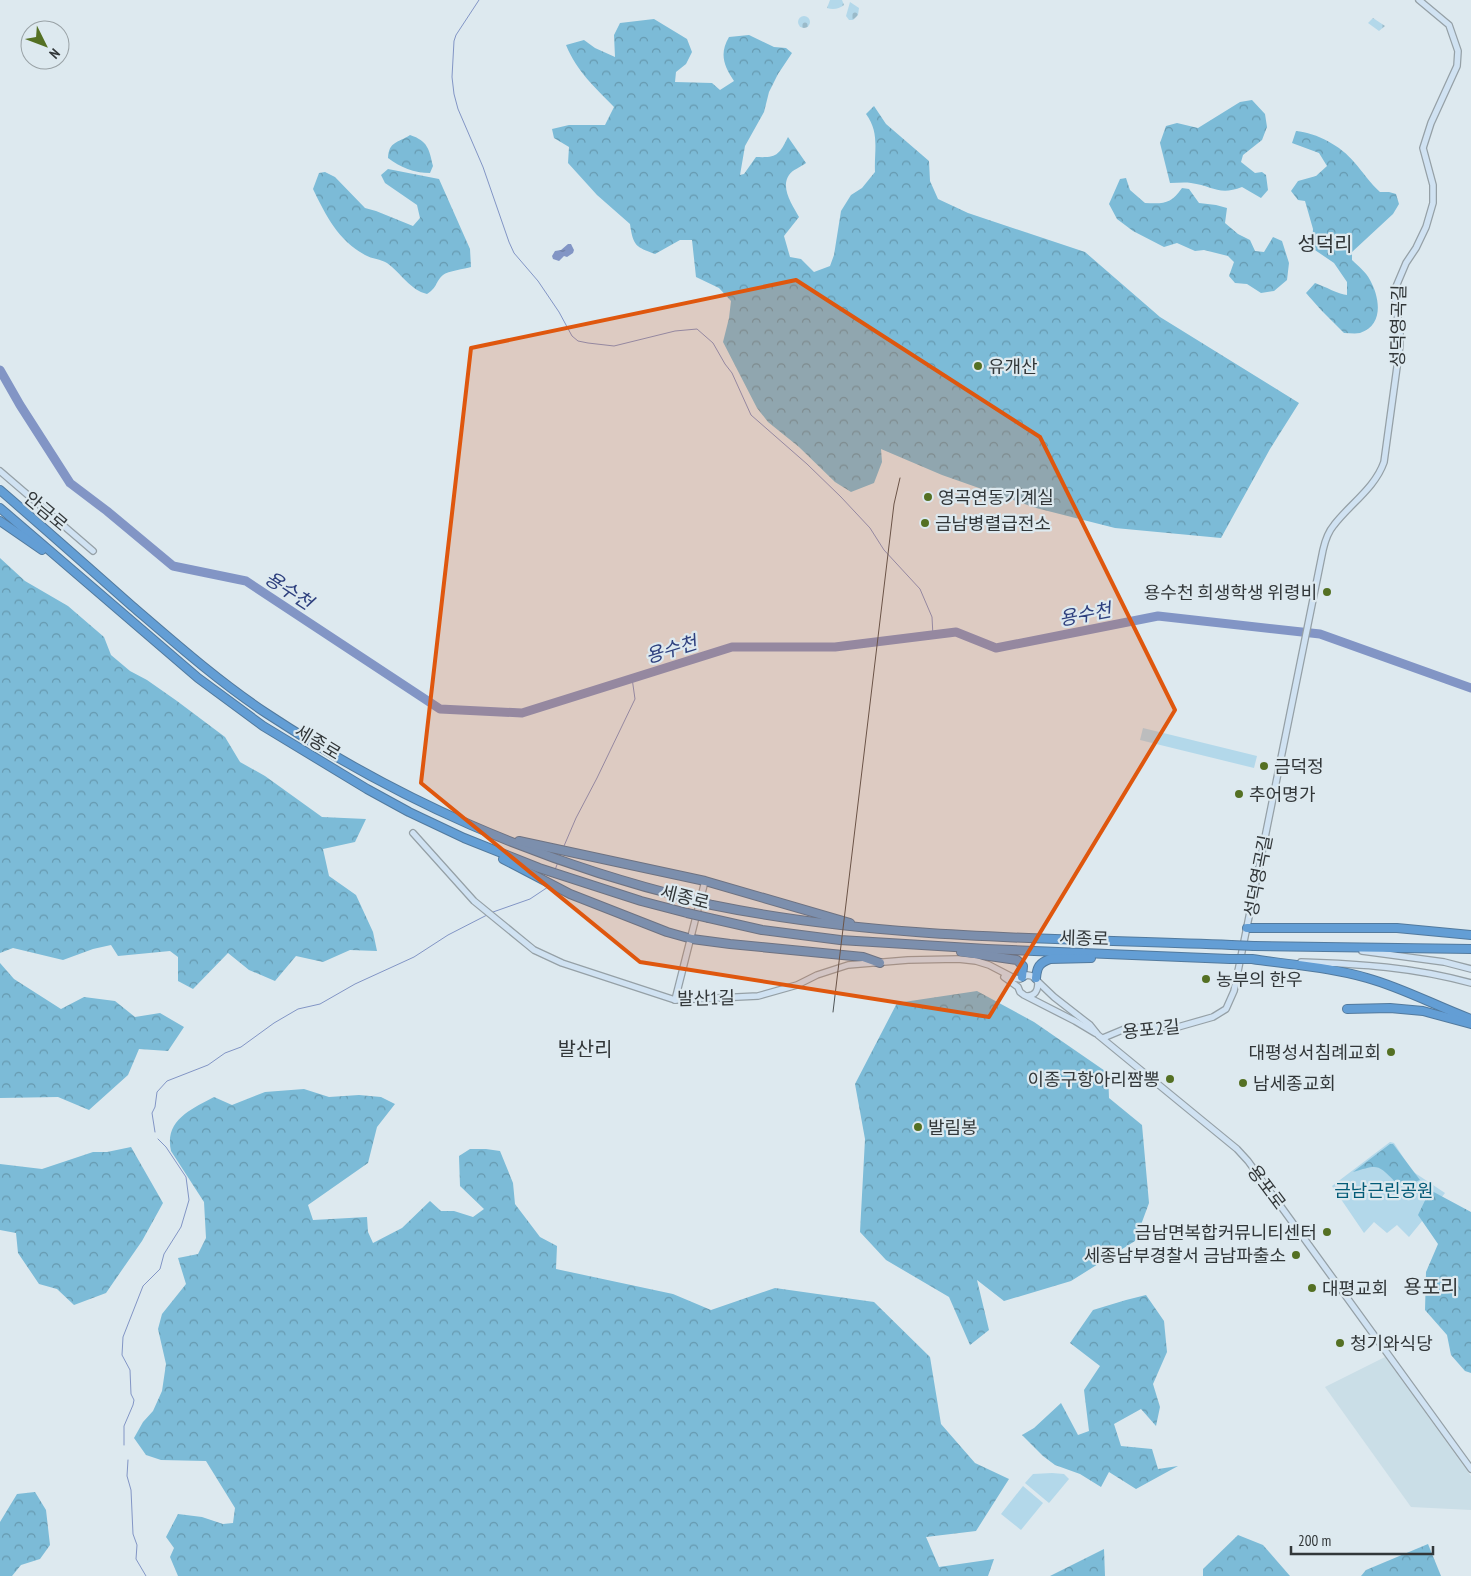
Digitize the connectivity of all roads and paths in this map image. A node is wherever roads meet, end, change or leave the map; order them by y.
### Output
1 (1418, 0) edge
2 (0, 470) edge
3 (0, 490) edge
4 (0, 508) edge
5 (0, 521) edge
6 (93, 550) dead end
7 (84, 581) junction
8 (412, 833) dead end
9 (544, 851) junction
10 (537, 872) junction
11 (705, 882) junction
12 (867, 928) junction
13 (1247, 928) junction
14 (1471, 934) edge
15 (692, 939) junction
16 (929, 946) junction
17 (1289, 946) junction
18 (1471, 949) edge
19 (1148, 956) junction
20 (1266, 962) junction
21 (880, 963) junction
22 (989, 965) junction
23 (1471, 969) edge
24 (1021, 978) junction
25 (1037, 980) junction
26 (1471, 983) edge
27 (1018, 987) junction
28 (1028, 996) junction
29 (675, 1000) junction
30 (1227, 1007) joint
31 (1347, 1009) dead end
32 (1471, 1019) edge
33 (1471, 1024) edge
34 (1100, 1037) junction
35 (1471, 1469) edge

1 - 13 main road, 성덕영곡길
2 - 6 main road, 안금로
3 - 9 highway, 세종로
4 - 7 highway, 세종로
5 - 7 highway
7 - 10 highway, 세종로
8 - 29 main road, 발산1길
9 - 11 highway
9 - 12 highway, 세종로, bridge
10 - 15 highway
10 - 16 highway, 세종로, bridge
11 - 12 highway
11 - 15 main road
12 - 17 highway, 세종로, bridge
13 - 14 highway
13 - 30 main road, 성덕영곡길
15 - 21 highway
15 - 29 main road
16 - 19 highway, 세종로
16 - 24 highway
17 - 18 highway, 세종로
17 - 23 main road
19 - 20 highway, 세종로, bridge
19 - 25 highway
20 - 26 main road
20 - 32 highway, 세종로
21 - 22 main road, 발산1길
21 - 29 main road, 발산1길
22 - 24 main road
22 - 27 main road
24 - 25 main road
24 - 27 main road
25 - 28 main road
25 - 34 main road
27 - 28 main road
28 - 34 main road
30 - 34 main road, 용포2길
31 - 33 highway
34 - 35 main road, 용포로

